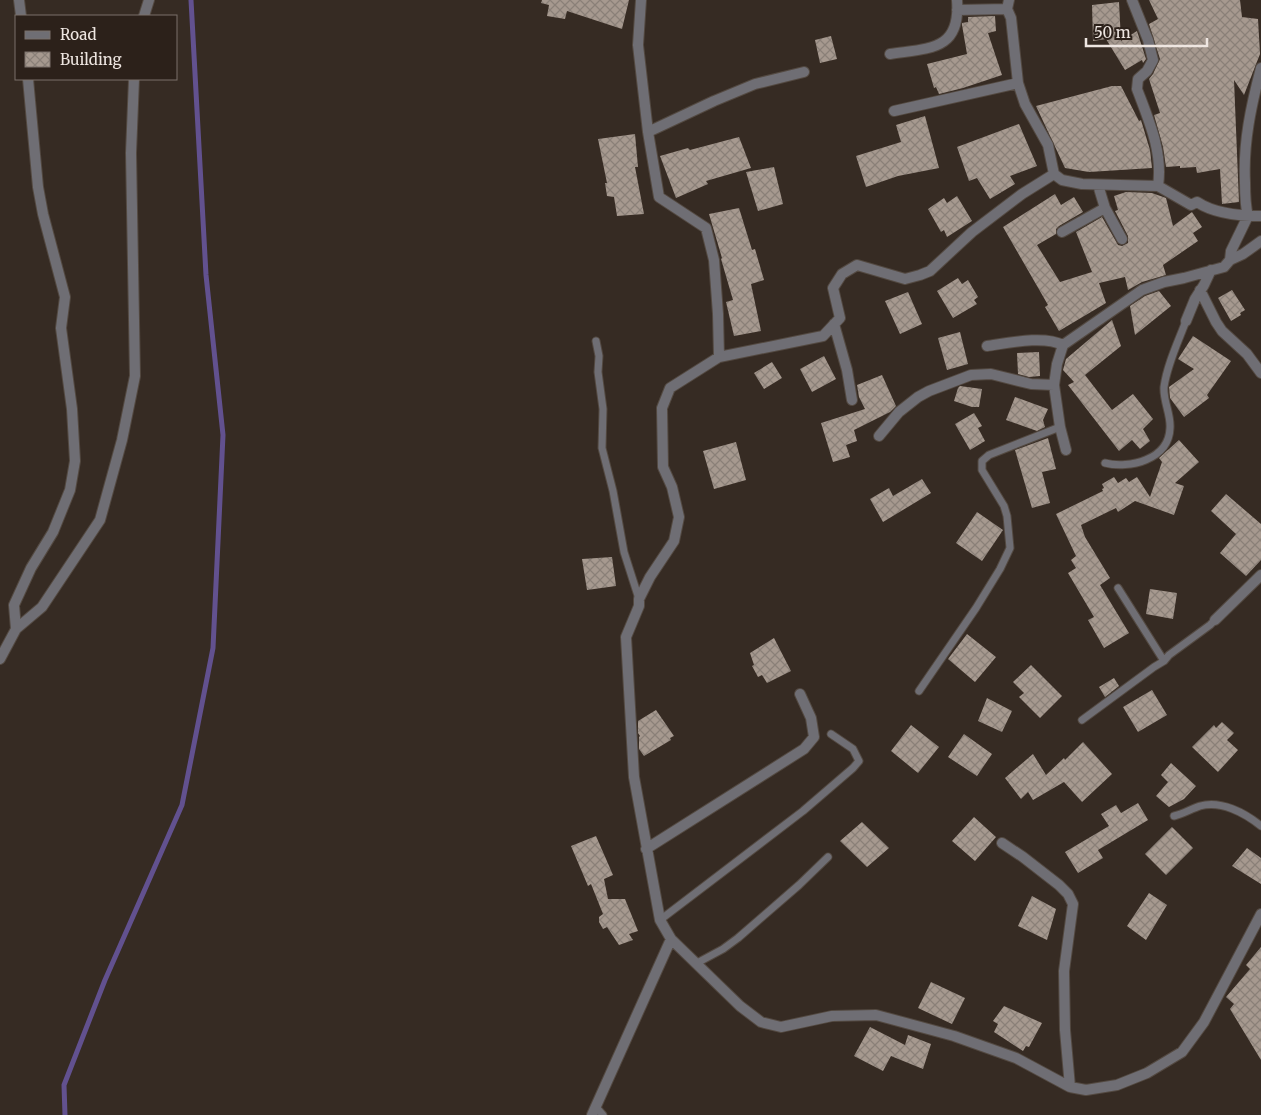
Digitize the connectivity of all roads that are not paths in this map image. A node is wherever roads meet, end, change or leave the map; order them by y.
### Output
1 (19, 0) edge
2 (149, 0) edge
3 (641, 0) edge
4 (1132, 0) edge
5 (957, 5) edge
6 (1008, 5) edge
7 (21, 15) edge
8 (144, 15) edge
9 (890, 54) dead end
10 (1261, 68) edge
11 (804, 72) dead end
12 (28, 80) edge
13 (134, 80) edge
14 (1018, 84) junction
15 (894, 111) dead end
16 (648, 132) junction
17 (1054, 174) junction
18 (1098, 185) junction
19 (1158, 186) junction
20 (1105, 208) junction
21 (1248, 216) junction
22 (1261, 216) edge
23 (1062, 232) dead end
24 (1122, 239) dead end
25 (1261, 241) edge
26 (1230, 260) junction
27 (1211, 270) junction
28 (1200, 290) junction
29 (1186, 321) joint
30 (834, 324) junction
31 (596, 341) dead end
32 (1063, 345) junction
33 (987, 346) dead end
34 (718, 357) junction
35 (1261, 373) edge
36 (1054, 385) junction
37 (852, 400) dead end
38 (1060, 427) junction
39 (879, 436) dead end
40 (1066, 450) dead end
41 (1104, 463) dead end
42 (1261, 575) edge
43 (1118, 588) dead end
44 (639, 599) junction
45 (1215, 620) joint
46 (16, 629) junction
47 (0, 659) edge
48 (1164, 661) junction
49 (919, 690) dead end
50 (800, 694) dead end
51 (1082, 720) dead end
52 (831, 734) dead end
53 (1174, 816) dead end
54 (1261, 826) edge
55 (1002, 843) dead end
56 (646, 849) junction
57 (828, 857) dead end
58 (1261, 914) edge
59 (660, 920) junction
60 (671, 939) junction
61 (697, 963) junction
62 (1070, 1086) junction
63 (597, 1112) edge

1 - 7 street
2 - 8 street
3 - 16 street
4 - 19 street
5 - 6 street
5 - 9 street
6 - 14 street
10 - 21 street
11 - 16 street
12 - 46 street
13 - 46 street
14 - 15 street
14 - 17 street
16 - 34 street
17 - 18 street
17 - 30 street
18 - 19 street
18 - 20 street
19 - 21 street
20 - 23 street
20 - 24 street
21 - 22 street
21 - 26 street
25 - 26 street
26 - 27 street
27 - 28 street
27 - 32 street
28 - 29 street
28 - 35 street
29 - 41 lane
30 - 34 street
30 - 37 street
31 - 44 lane
32 - 33 street
32 - 36 street
34 - 44 street
36 - 38 street
36 - 39 street
38 - 40 street
38 - 49 lane
42 - 45 street
43 - 48 lane
44 - 56 street
45 - 48 lane
46 - 47 street
48 - 51 lane
50 - 56 street
52 - 59 lane
53 - 54 lane
55 - 62 street
56 - 59 street
57 - 61 lane
58 - 62 street
59 - 60 street
60 - 61 street
60 - 63 street
61 - 62 street

